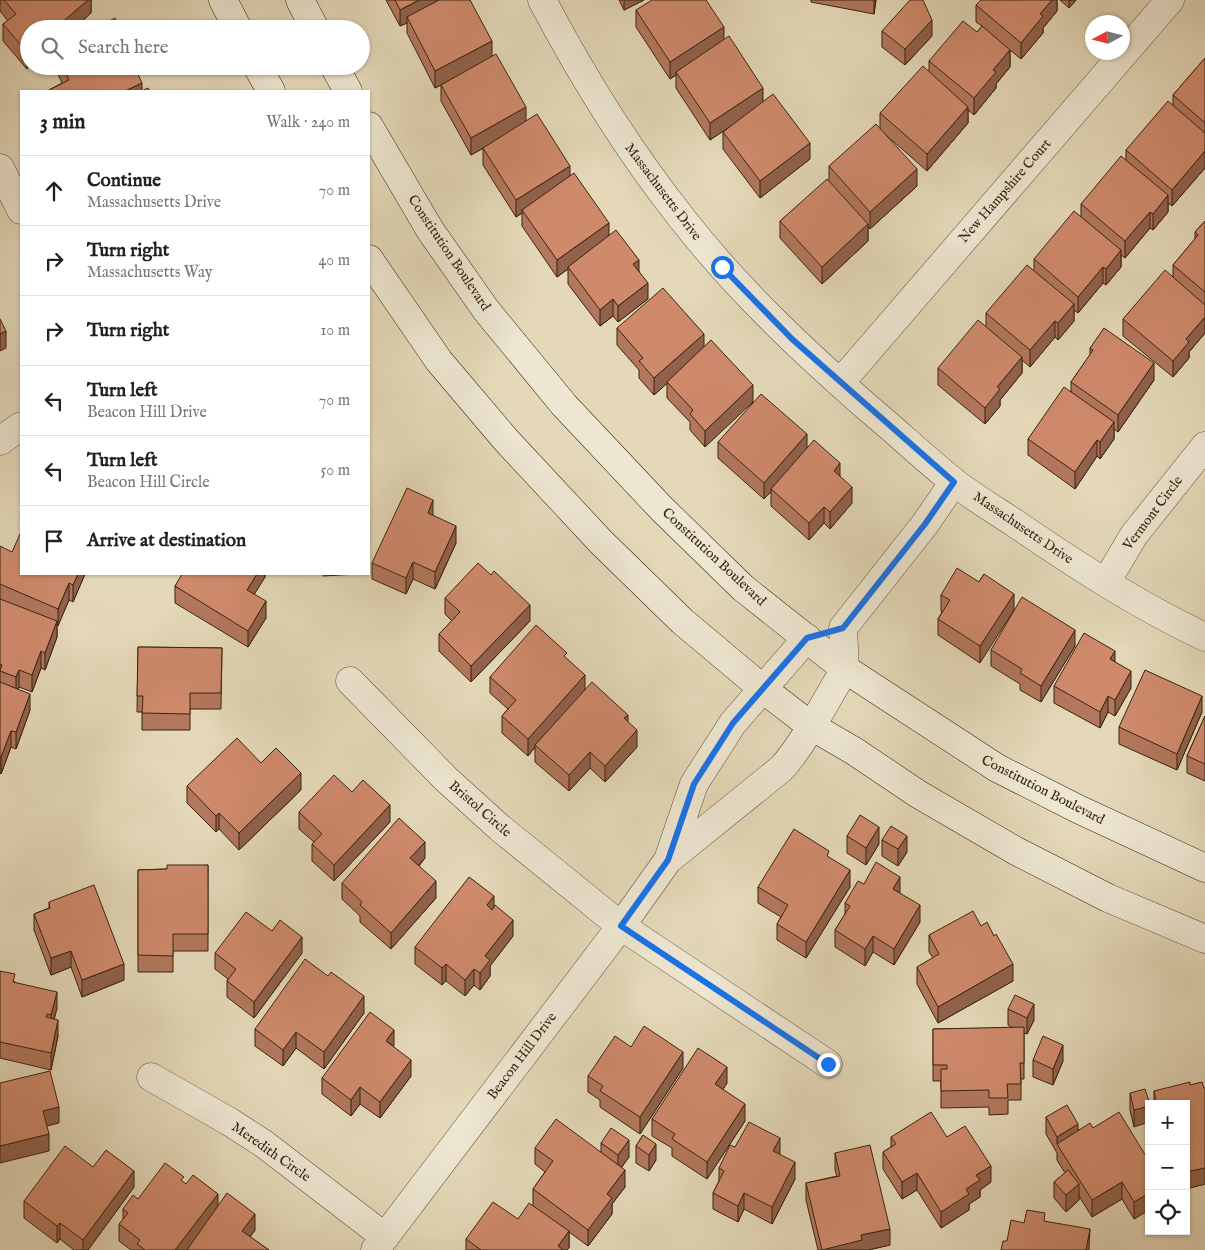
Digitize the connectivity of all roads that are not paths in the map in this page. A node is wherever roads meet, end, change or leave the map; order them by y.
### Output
1 (223, 0) edge
2 (300, 0) edge
3 (542, 0) edge
4 (1170, 0) edge
5 (233, 20) edge
6 (310, 20) edge
7 (263, 75) edge
8 (339, 75) edge
9 (270, 90) edge
10 (347, 90) edge
11 (370, 128) edge
12 (0, 168) edge
13 (20, 208) edge
14 (370, 260) edge
15 (840, 383) junction
16 (20, 427) edge
17 (0, 440) edge
18 (1205, 446) edge
19 (954, 482) junction
20 (1106, 582) junction
21 (843, 628) junction
22 (1205, 637) edge
23 (807, 638) junction
24 (845, 669) junction
25 (350, 681) dead end
26 (763, 689) junction
27 (811, 726) junction
28 (668, 860) junction
29 (1205, 868) edge
30 (621, 926) junction
31 (1205, 939) edge
32 (828, 1064) dead end
33 (151, 1077) dead end
34 (380, 1243) edge

1 - 5 street
2 - 6 street
3 - 15 street, Massachusetts Drive
4 - 15 street, New Hampshire Court
7 - 9 street
8 - 10 street
11 - 23 street, Constitution Boulevard
12 - 13 street
14 - 26 street
15 - 19 street, Massachusetts Drive
16 - 17 street
18 - 20 street, Vermont Circle
19 - 20 street, Massachusetts Drive
19 - 21 street
20 - 22 street, Massachusetts Drive
21 - 23 street
21 - 24 street
23 - 24 street, Constitution Boulevard
23 - 26 street, Beacon Hill Drive
24 - 27 street, Beacon Hill Drive
24 - 29 street, Constitution Boulevard
25 - 30 street, Bristol Circle
26 - 27 street
26 - 28 street, Beacon Hill Drive
27 - 28 street, Beacon Hill Drive
27 - 31 street
28 - 30 street, Beacon Hill Drive
30 - 32 street, Bristol Circle
30 - 34 street, Beacon Hill Drive
33 - 34 street, Meredith Circle

